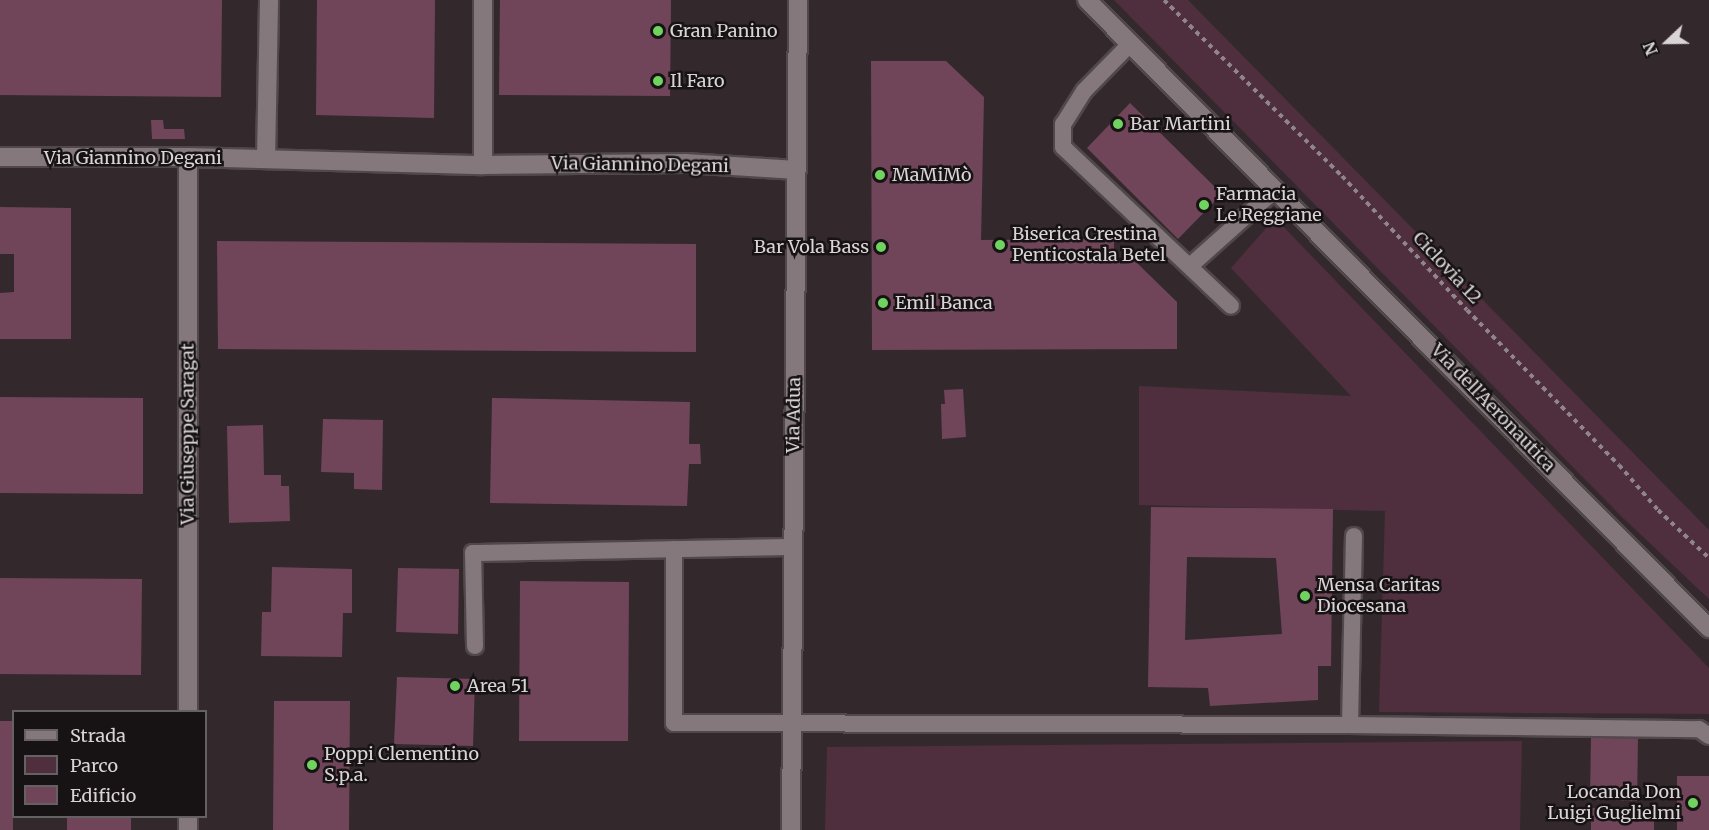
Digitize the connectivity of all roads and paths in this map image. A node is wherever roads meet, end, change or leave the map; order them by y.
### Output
1 (269, 0) edge
2 (483, 0) edge
3 (798, 0) edge
4 (1088, 0) edge
5 (1164, 0) edge
6 (1131, 43) junction
7 (0, 157) edge
8 (188, 157) junction
9 (266, 159) junction
10 (483, 165) junction
11 (797, 170) junction
12 (1276, 189) junction
13 (1190, 266) junction
14 (1231, 306) dead end
15 (1354, 536) dead end
16 (793, 547) junction
17 (674, 549) junction
18 (1709, 558) edge
19 (1709, 628) edge
20 (475, 646) dead end
21 (188, 710) edge
22 (792, 723) junction
23 (1350, 725) junction
24 (1709, 736) edge
25 (791, 830) edge

1 - 9 street
2 - 10 street
3 - 11 street, Via Adua
4 - 6 street, Via dell'Aeronautica
5 - 18 path, Ciclovia 12
6 - 12 street, Via dell'Aeronautica
6 - 13 lane
7 - 8 street, Via Giannino Degani
8 - 9 street, Via Giannino Degani
8 - 21 street, Via Giuseppe Saragat
9 - 10 street, Via Giannino Degani
10 - 11 street, Via Giannino Degani
11 - 16 street, Via Adua
12 - 13 lane
12 - 19 street, Via dell'Aeronautica
13 - 14 lane
15 - 23 lane
16 - 17 lane
16 - 22 street, Via Adua
17 - 20 lane
17 - 22 lane
22 - 23 lane
22 - 25 street, Via Adua
23 - 24 lane

